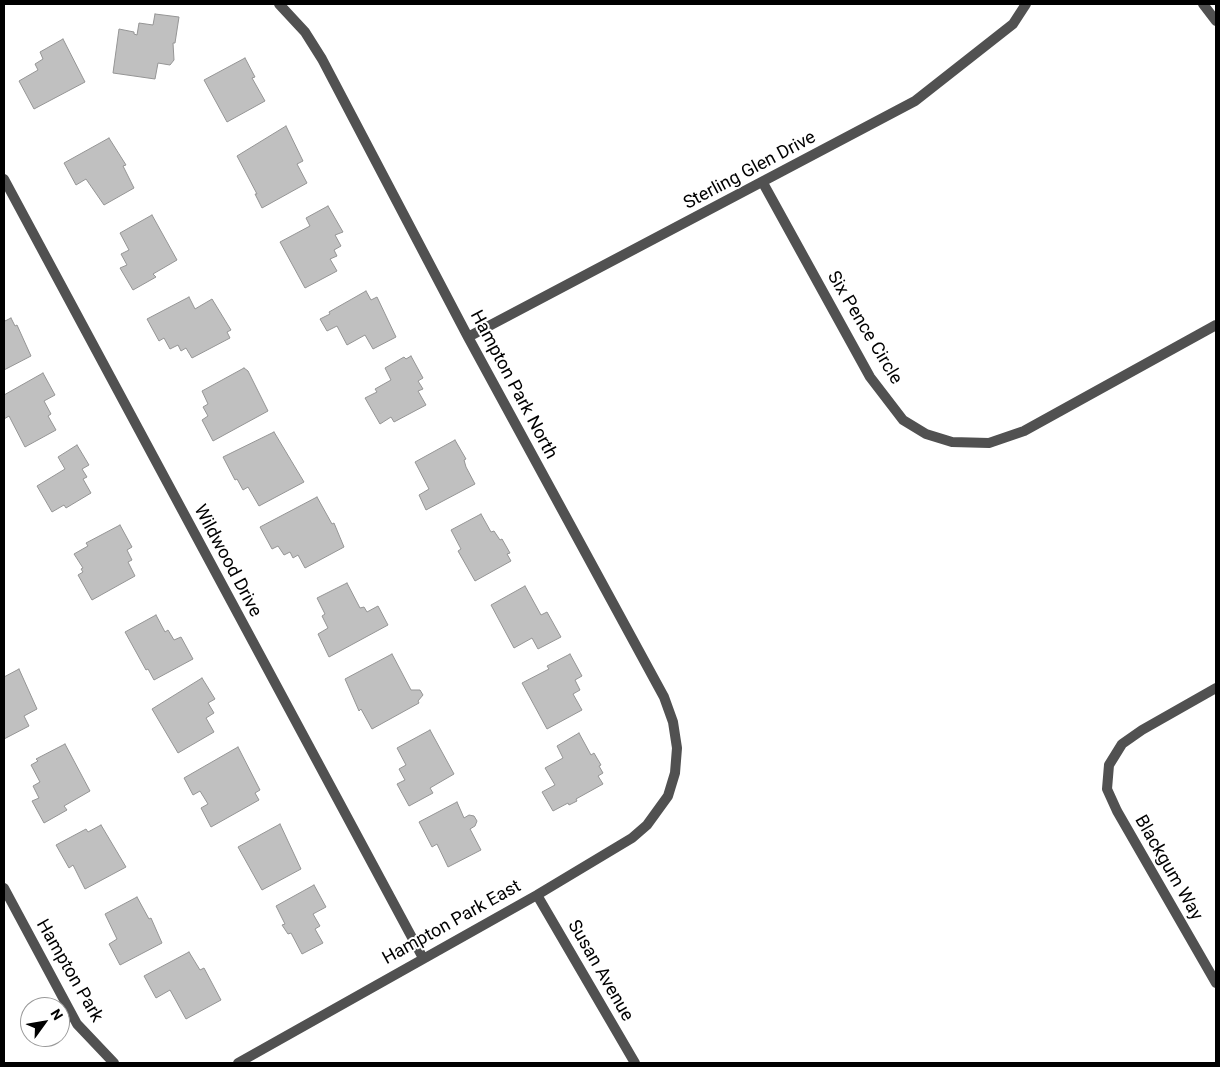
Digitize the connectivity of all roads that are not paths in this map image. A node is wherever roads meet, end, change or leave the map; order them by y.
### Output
1 (279, 4) edge
2 (1026, 4) edge
3 (1203, 4) edge
4 (1216, 21) edge
5 (4, 179) edge
6 (763, 183) junction
7 (1216, 325) edge
8 (468, 337) junction
9 (1216, 688) edge
10 (668, 796) joint
11 (4, 888) edge
12 (537, 895) junction
13 (423, 958) junction
14 (1216, 983) edge
15 (114, 1063) edge
16 (238, 1063) edge
17 (634, 1063) edge

1 - 8 street, Hampton Park North
2 - 6 street, Sterling Glen Drive
3 - 4 street
5 - 13 street, Wildwood Drive
6 - 7 street, Six Pence Circle
6 - 8 street, Sterling Glen Drive
8 - 10 street, Hampton Park North
9 - 14 street, Blackgum Way
10 - 12 street, Hampton Park East
11 - 15 street, Hampton Park
12 - 13 street, Hampton Park East
12 - 17 street, Susan Avenue
13 - 16 street, Hampton Park East

